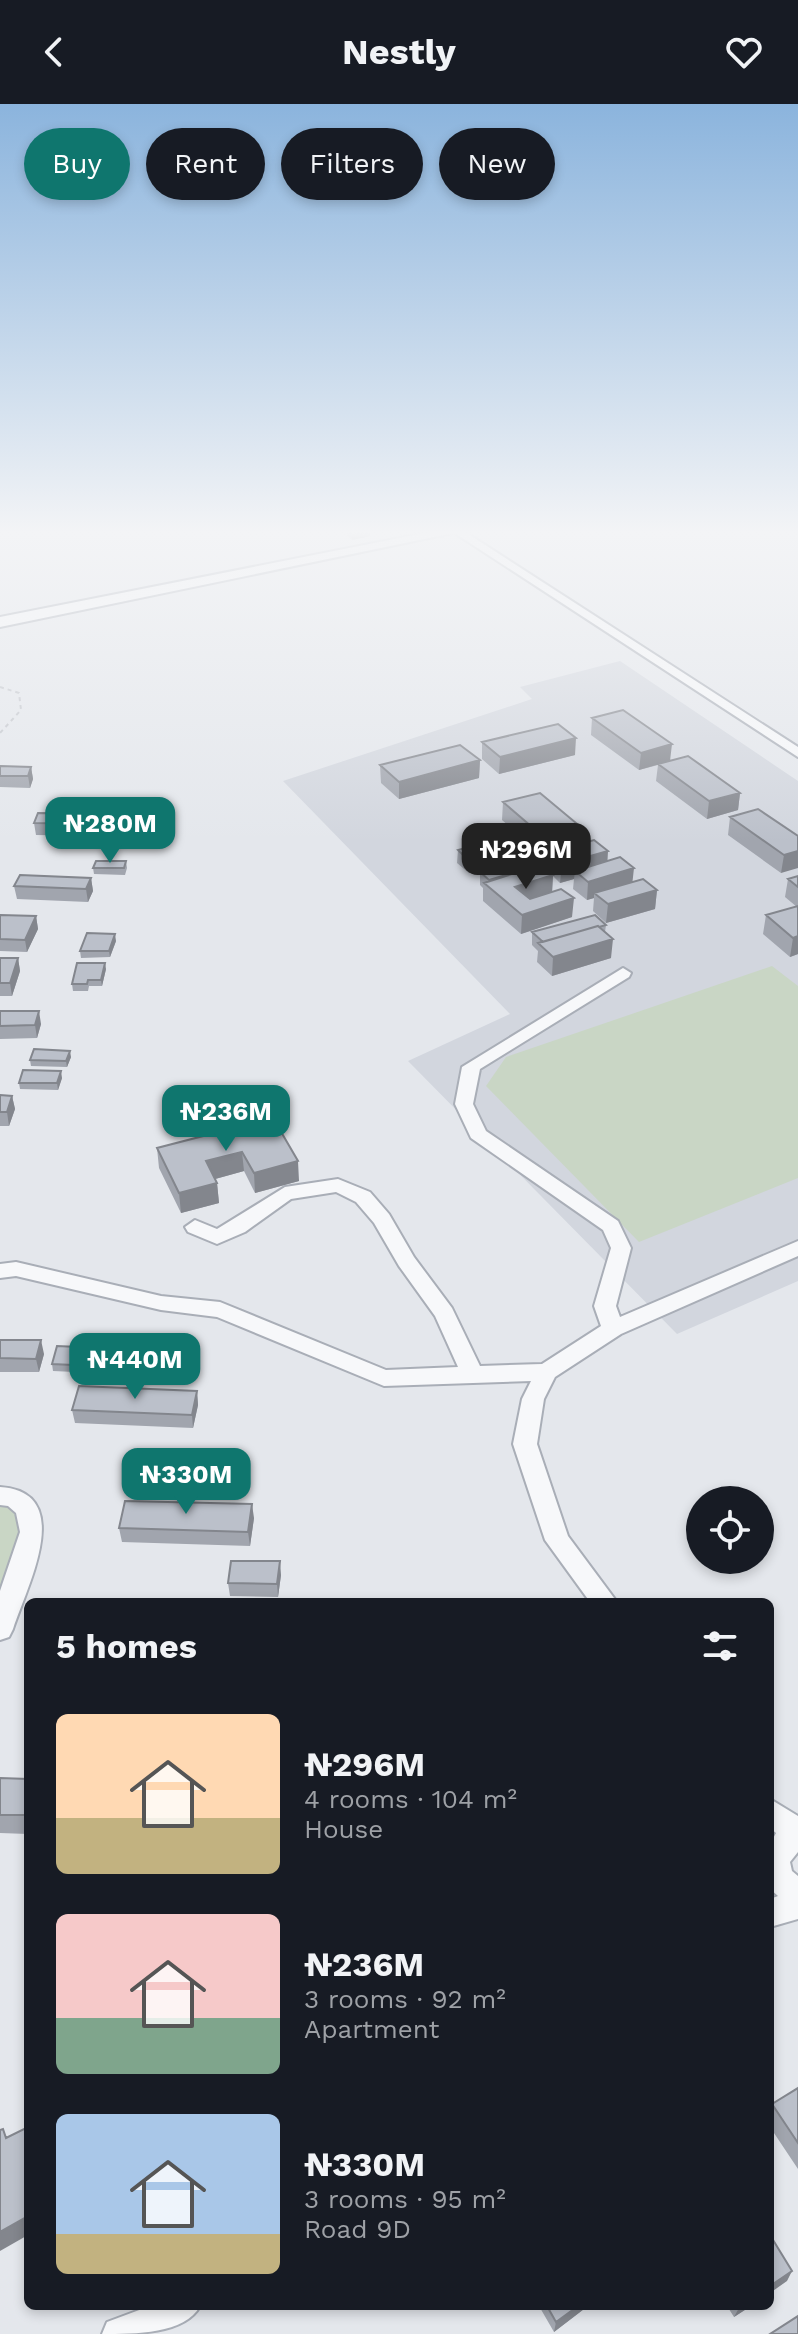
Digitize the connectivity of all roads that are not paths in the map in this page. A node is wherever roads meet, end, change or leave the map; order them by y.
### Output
1 (616, 634) edge
2 (798, 753) edge
3 (623, 973) dead end
4 (195, 1227) dead end
5 (798, 1248) edge
6 (0, 1271) edge
7 (613, 1329) junction
8 (546, 1372) junction
9 (473, 1375) junction
10 (0, 1496) edge
11 (601, 1598) edge
12 (0, 1629) edge
13 (774, 1815) edge
14 (798, 1832) edge
15 (778, 1855) edge
16 (798, 1895) edge
17 (798, 1905) edge
18 (774, 1912) edge
19 (176, 2310) edge
20 (119, 2334) edge

1 - 2 street
3 - 7 street
4 - 9 street
5 - 7 street
6 - 9 street
7 - 8 street
8 - 9 street
8 - 11 street
10 - 12 street
13 - 14 street
15 - 16 street
17 - 18 street
19 - 20 street

